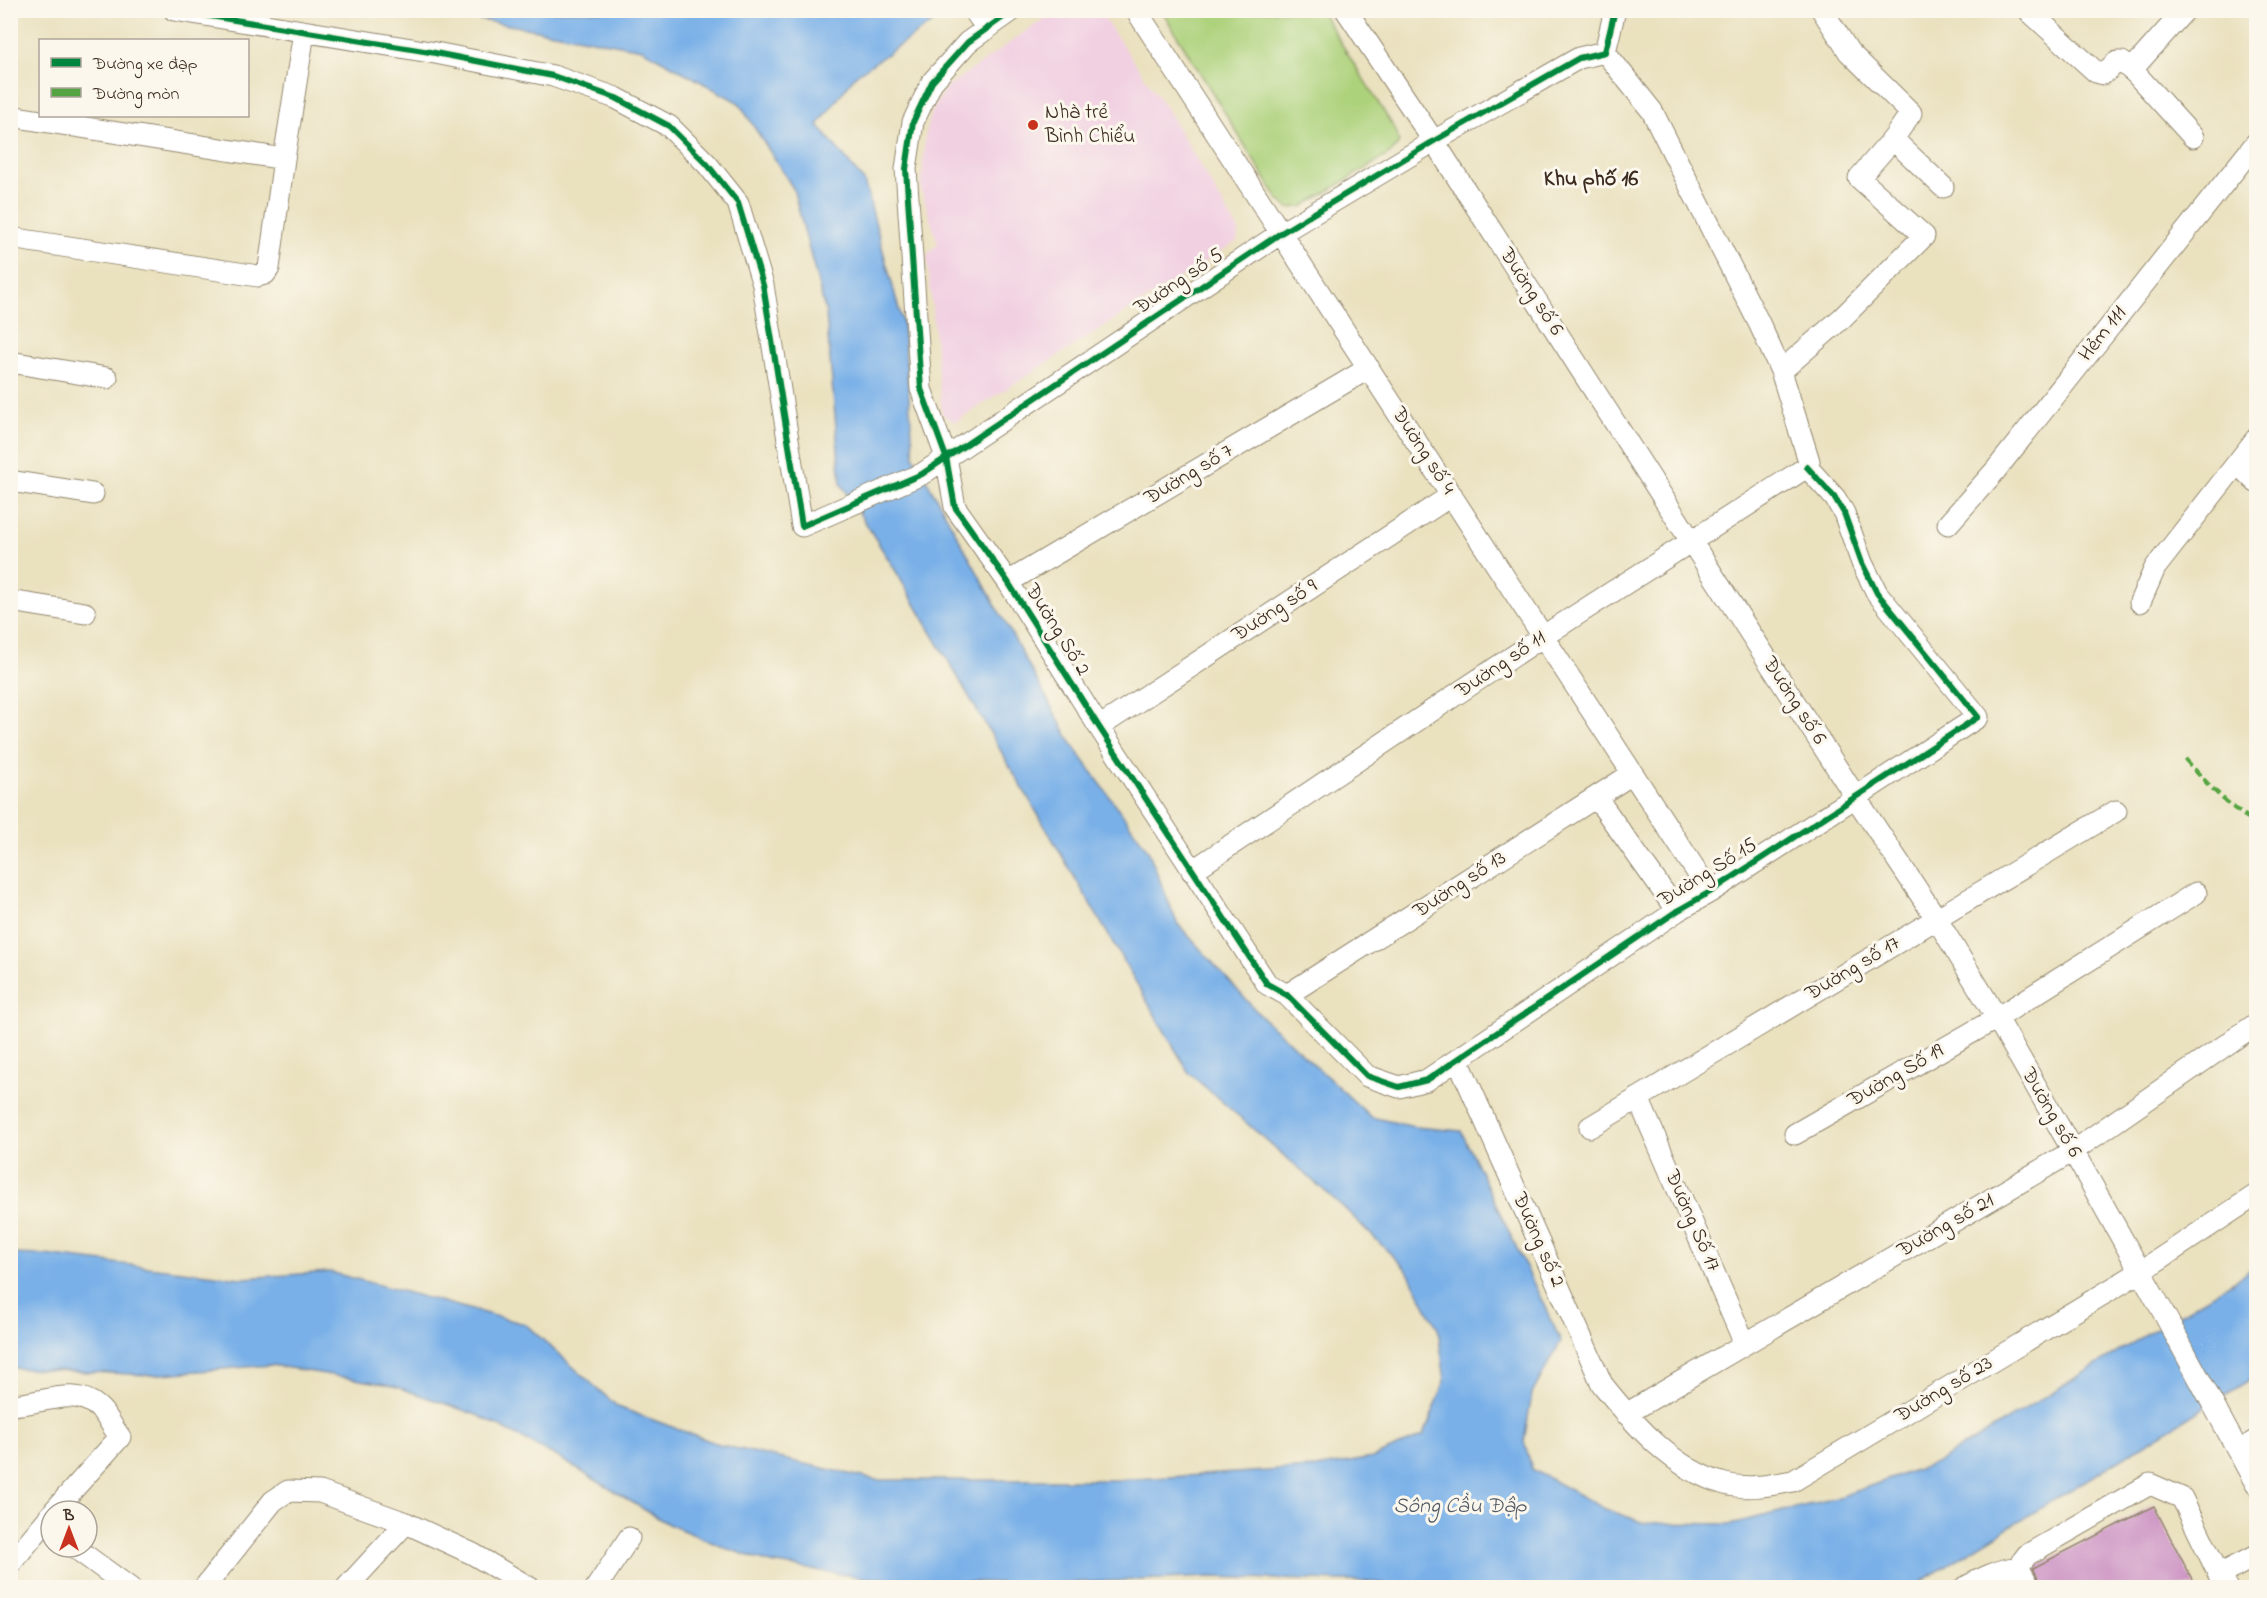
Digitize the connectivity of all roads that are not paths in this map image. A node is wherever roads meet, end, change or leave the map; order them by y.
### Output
1 (174, 10) edge
2 (974, 10) edge
3 (1013, 10) edge
4 (1136, 10) edge
5 (1346, 10) edge
6 (1615, 10) edge
7 (1822, 10) edge
8 (2185, 10) edge
9 (2030, 12) dead end
10 (987, 29) junction
11 (304, 32) junction
12 (1605, 52) junction
13 (2135, 74) junction
14 (10, 116) edge
15 (2193, 137) dead end
16 (1893, 139) junction
17 (1434, 141) junction
18 (2253, 153) edge
19 (284, 159) junction
20 (1943, 187) dead end
21 (1281, 233) junction
22 (10, 238) edge
23 (10, 362) edge
24 (1369, 368) junction
25 (1781, 371) junction
26 (107, 378) dead end
27 (2256, 439) edge
28 (946, 457) junction
29 (1808, 464) junction
30 (2238, 465) junction
31 (10, 481) edge
32 (2256, 482) edge
33 (93, 494) dead end
34 (1452, 495) junction
35 (1948, 524) dead end
36 (1692, 542) junction
37 (1008, 582) junction
38 (10, 601) edge
39 (2140, 602) dead end
40 (85, 613) dead end
41 (1542, 637) junction
42 (1099, 727) junction
43 (1632, 774) junction
44 (1596, 797) junction
45 (1856, 797) junction
46 (2116, 811) dead end
47 (1192, 871) junction
48 (1710, 892) junction
49 (2196, 893) dead end
50 (1677, 911) junction
51 (1936, 918) junction
52 (1287, 995) junction
53 (1997, 1018) junction
54 (2256, 1024) edge
55 (1458, 1060) junction
56 (1638, 1098) junction
57 (1590, 1126) dead end
58 (1795, 1134) dead end
59 (2073, 1151) junction
60 (2256, 1196) edge
61 (2140, 1272) junction
62 (1745, 1344) junction
63 (10, 1405) edge
64 (1626, 1414) junction
65 (2248, 1446) edge
66 (2256, 1484) edge
67 (68, 1499) edge
68 (406, 1523) junction
69 (39, 1532) edge
70 (629, 1538) dead end
71 (2256, 1556) edge
72 (91, 1559) edge
73 (10, 1564) edge
74 (2018, 1567) junction
75 (2223, 1581) edge
76 (130, 1587) edge
77 (204, 1587) edge
78 (346, 1587) edge
79 (530, 1587) edge
80 (596, 1587) edge
81 (1964, 1587) edge
82 (2031, 1587) edge

1 - 11 street
2 - 10 street
3 - 10 street, Đường Số 2
4 - 21 street, Đường số 4
5 - 17 street, Đường số 6
6 - 12 street
7 - 16 street
8 - 13 street
9 - 13 street
10 - 28 street, Đường Số 2
11 - 19 street
11 - 28 street, Đường số 5
12 - 17 street, Đường số 5
12 - 25 street
13 - 15 street
14 - 19 street
16 - 20 street
16 - 25 street
17 - 21 street, Đường số 5
17 - 36 street, Đường số 6
18 - 35 street, Hẻm 111
19 - 22 street
21 - 24 street, Đường số 4
21 - 28 street, Đường số 5
23 - 26 street
24 - 34 street, Đường số 4
24 - 37 street, Đường số 7
25 - 29 street
27 - 30 street
28 - 37 street, Đường Số 2
29 - 36 street, Đường số 11
29 - 45 street, Đường Số 15
30 - 32 street
30 - 39 street
31 - 33 street
34 - 41 street, Đường số 4
34 - 42 street, Đường số 9
36 - 41 street, Đường số 11
36 - 45 street, Đường số 6
37 - 42 street, Đường Số 2
38 - 40 street
41 - 43 street, Đường số 4
41 - 47 street, Đường số 11
42 - 47 street, Đường Số 2
43 - 44 street, Đường số 13
43 - 48 street, Đường số 4
44 - 50 street
44 - 52 street, Đường số 13
45 - 48 street, Đường Số 15
45 - 51 street, Đường số 6
46 - 51 street, Đường số 17
47 - 52 street, Đường Số 2
48 - 50 street, Đường Số 15
49 - 53 street, Đường Số 19
50 - 55 street, Đường Số 15
51 - 53 street, Đường số 6
51 - 56 street, Đường số 17
52 - 55 street, Đường Số 2
53 - 58 street, Đường Số 19
53 - 59 street, Đường số 6
54 - 59 street, Đường số 21
55 - 64 street, Đường số 2
56 - 57 street, Đường số 17
56 - 62 street, Đường Số 17
59 - 61 street, Đường số 6
59 - 62 street, Đường số 21
60 - 61 street, Đường số 23
61 - 64 street, Đường số 23
61 - 65 street, Đường số 6
62 - 64 street, Đường số 21
63 - 67 street
65 - 66 street
68 - 77 street
68 - 78 street
68 - 79 street
69 - 73 street
70 - 80 street
71 - 75 street
72 - 76 street
74 - 75 street
74 - 81 street
74 - 82 street

